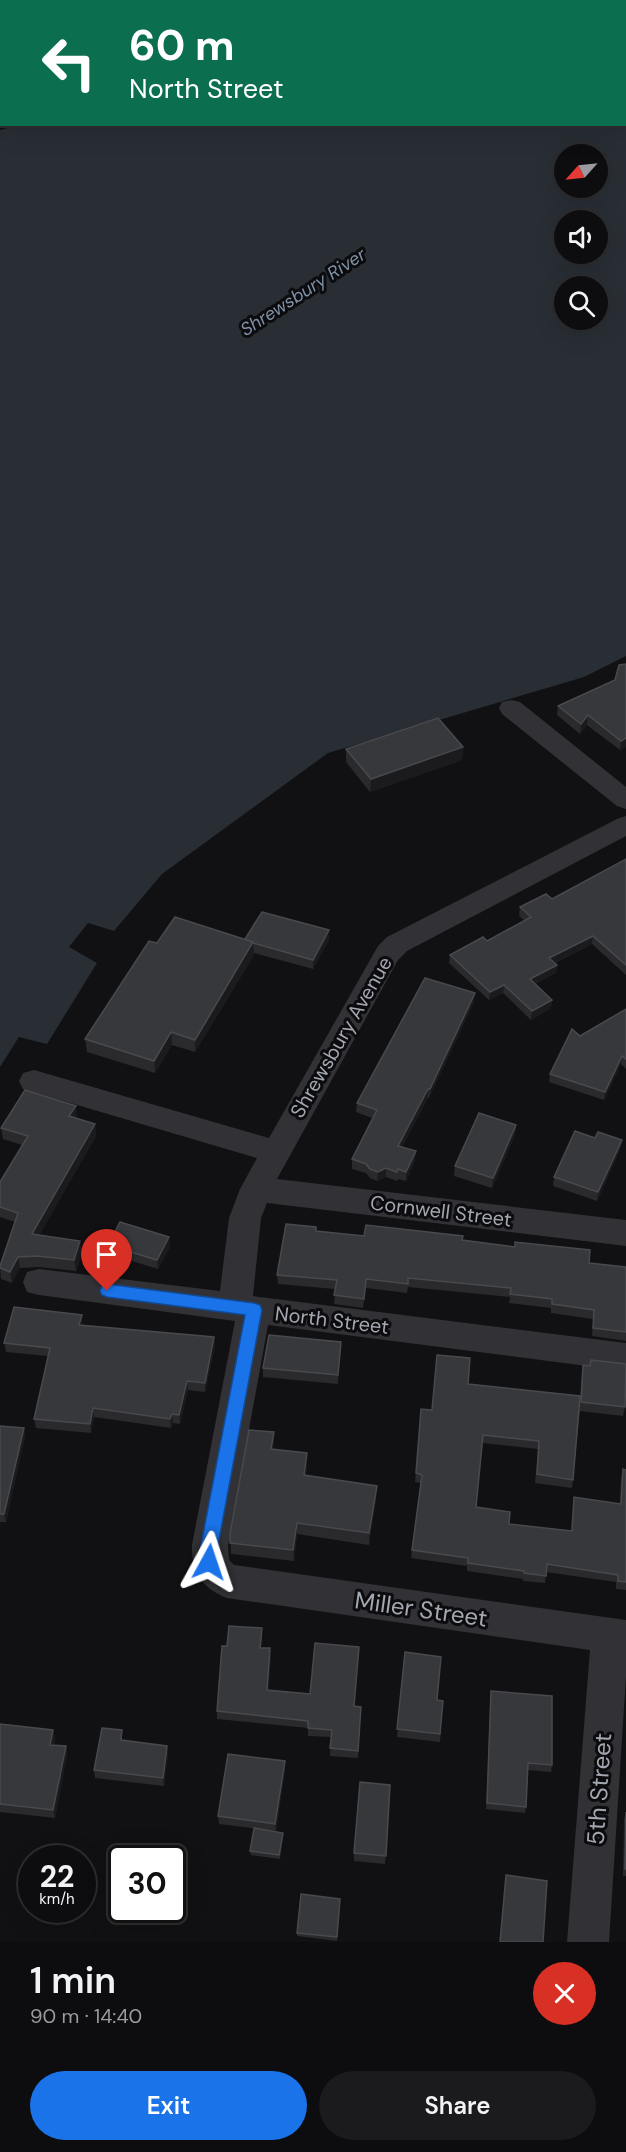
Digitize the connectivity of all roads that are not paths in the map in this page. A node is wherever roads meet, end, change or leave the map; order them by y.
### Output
1 (511, 708) dead end
2 (626, 800) edge
3 (626, 825) edge
4 (34, 1081) dead end
5 (276, 1152) junction
6 (256, 1189) junction
7 (626, 1233) edge
8 (39, 1282) dead end
9 (245, 1308) junction
10 (626, 1357) edge
11 (218, 1576) joint
12 (618, 1636) edge
13 (588, 1942) edge

1 - 2 street
3 - 5 street, Shrewsbury Avenue
4 - 5 street
5 - 6 street, Shrewsbury Avenue
6 - 7 street, Cornwell Street
6 - 9 street, Shrewsbury Avenue
8 - 9 street, North Street
9 - 10 street, North Street
9 - 11 street, Shrewsbury Avenue
11 - 12 street, Miller Street
12 - 13 street, 5th Street

